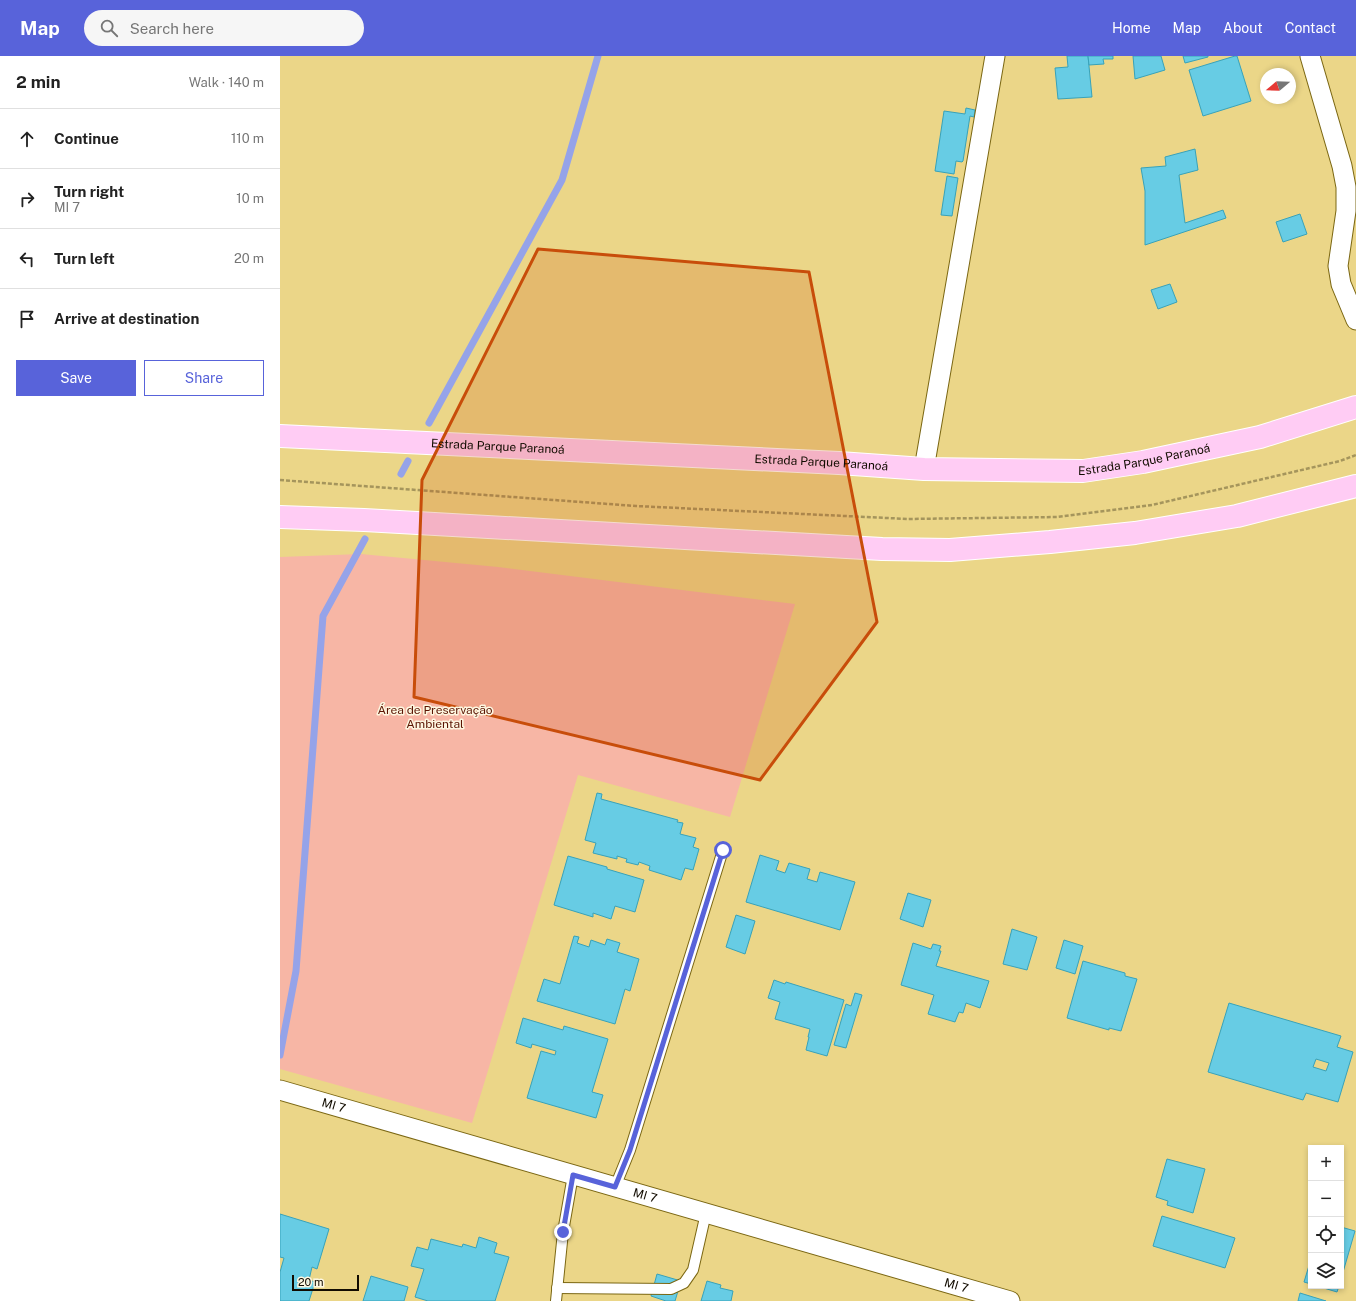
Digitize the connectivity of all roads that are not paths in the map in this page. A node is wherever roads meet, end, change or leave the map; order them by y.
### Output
1 (995, 56) edge
2 (1310, 56) edge
3 (1356, 320) edge
4 (1356, 407) edge
5 (280, 436) edge
6 (924, 469) junction
7 (1356, 486) edge
8 (280, 517) edge
9 (723, 850) dead end
10 (280, 1090) edge
11 (573, 1175) junction
12 (615, 1187) junction
13 (706, 1213) junction
14 (557, 1288) junction
15 (556, 1301) edge
16 (1010, 1301) edge

1 - 6 street
2 - 3 street
4 - 6 main road, Estrada Parque Paranoá
5 - 6 main road, Estrada Parque Paranoá
7 - 8 main road
9 - 12 lane
10 - 11 street, MI 7
11 - 12 street, MI 7
11 - 14 lane
12 - 13 street, MI 7
13 - 14 lane
13 - 16 street, MI 7
14 - 15 lane

